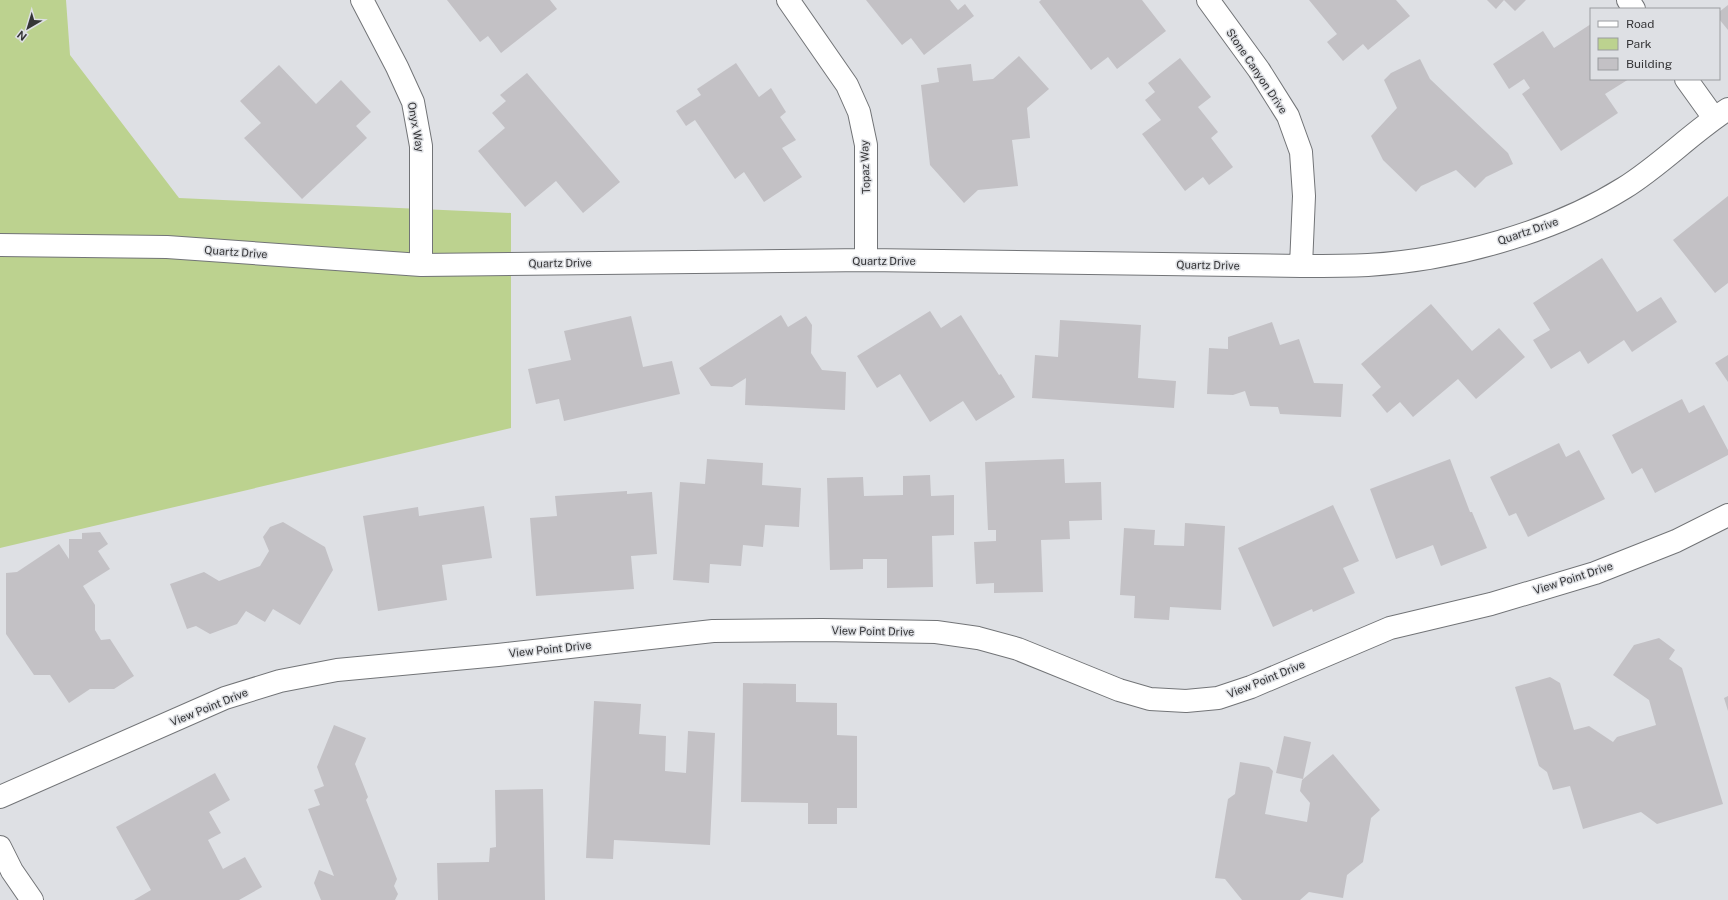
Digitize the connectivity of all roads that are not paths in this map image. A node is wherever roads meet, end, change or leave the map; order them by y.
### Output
1 (362, 0) edge
2 (788, 0) edge
3 (1208, 0) edge
4 (1687, 80) edge
5 (1721, 114) edge
6 (0, 245) edge
7 (866, 260) junction
8 (421, 264) junction
9 (1301, 266) junction
10 (1728, 515) edge
11 (0, 797) edge
12 (0, 847) edge
13 (32, 900) edge

1 - 8 street, Onyx Way
2 - 7 street, Topaz Way
3 - 9 street, Stone Canyon Drive
4 - 5 street
5 - 9 street, Quartz Drive
6 - 8 street, Quartz Drive
7 - 8 street, Quartz Drive
7 - 9 street, Quartz Drive
10 - 11 street, View Point Drive
12 - 13 street

